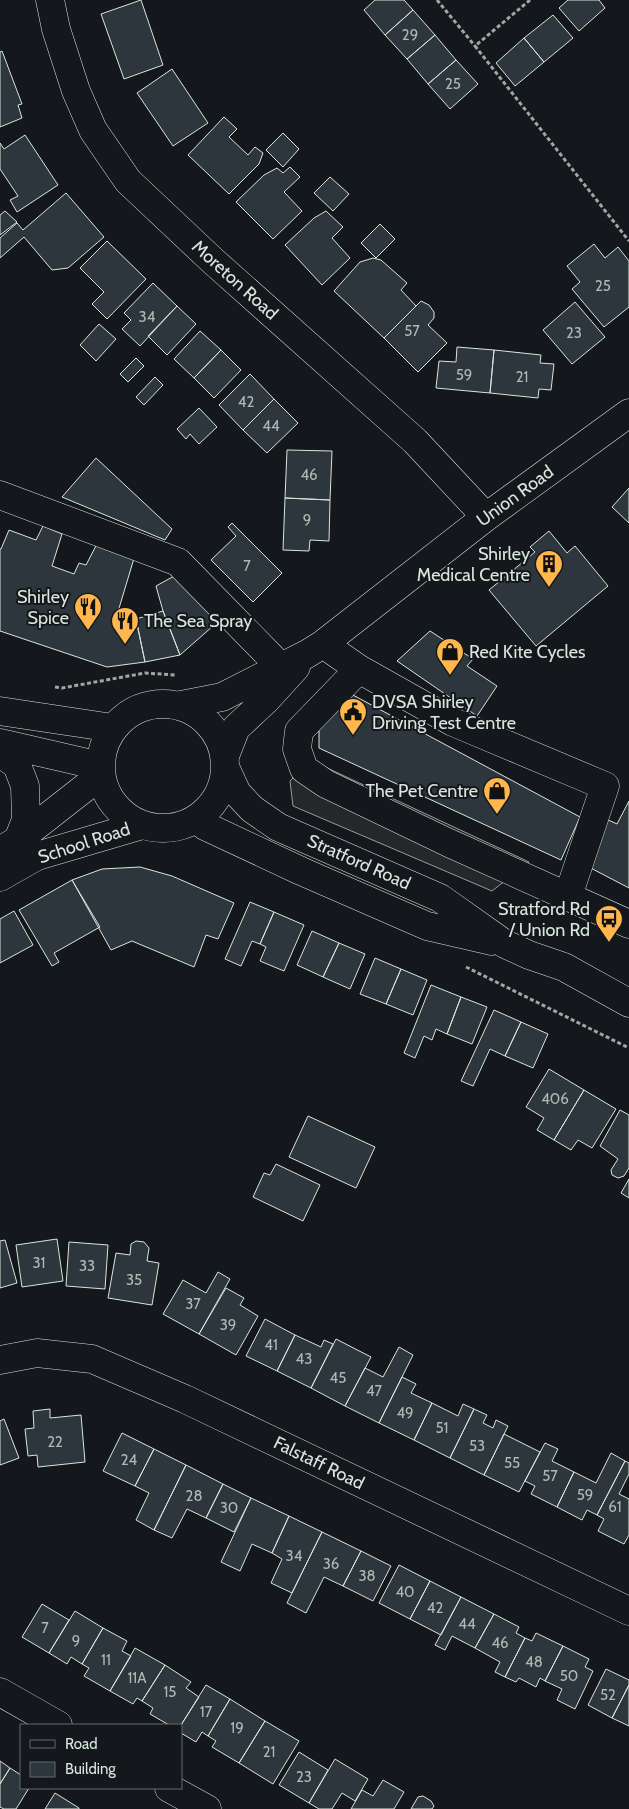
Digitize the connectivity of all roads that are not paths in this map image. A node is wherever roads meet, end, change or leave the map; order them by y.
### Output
1 (50, 0) edge
2 (629, 413) edge
3 (0, 495) edge
4 (486, 517) junction
5 (315, 649) junction
6 (279, 669) junction
7 (359, 669) junction
8 (181, 705) junction
9 (0, 711) edge
10 (113, 728) junction
11 (0, 744) edge
12 (0, 753) edge
13 (226, 762) junction
14 (101, 770) junction
15 (196, 819) junction
16 (142, 825) junction
17 (9, 845) edge
18 (0, 877) edge
19 (568, 896) junction
20 (629, 924) edge
21 (506, 944) junction
22 (629, 1003) edge
23 (0, 1360) edge
24 (629, 1611) edge
25 (0, 1692) edge
26 (56, 1724) edge
27 (171, 1789) edge
28 (207, 1809) edge

1 - 4 main road, Moreton Road
2 - 4 main road, Union Road
3 - 6 main road
4 - 5 main road, Union Road
5 - 6 main road, Union Road
5 - 7 main road
5 - 13 main road, Union Road
6 - 8 main road, Union Road
7 - 19 main road
7 - 19 main road
8 - 10 main road
8 - 13 main road
9 - 10 main road
10 - 14 main road
11 - 14 main road
12 - 17 main road
13 - 15 main road
13 - 21 main road, Stratford Road
14 - 16 main road
14 - 17 main road, School Road
15 - 16 main road
15 - 21 main road, Stratford Road
16 - 18 main road, School Road
19 - 20 main road
21 - 22 main road, Stratford Road
23 - 24 main road, Falstaff Road
25 - 26 main road
27 - 28 main road

